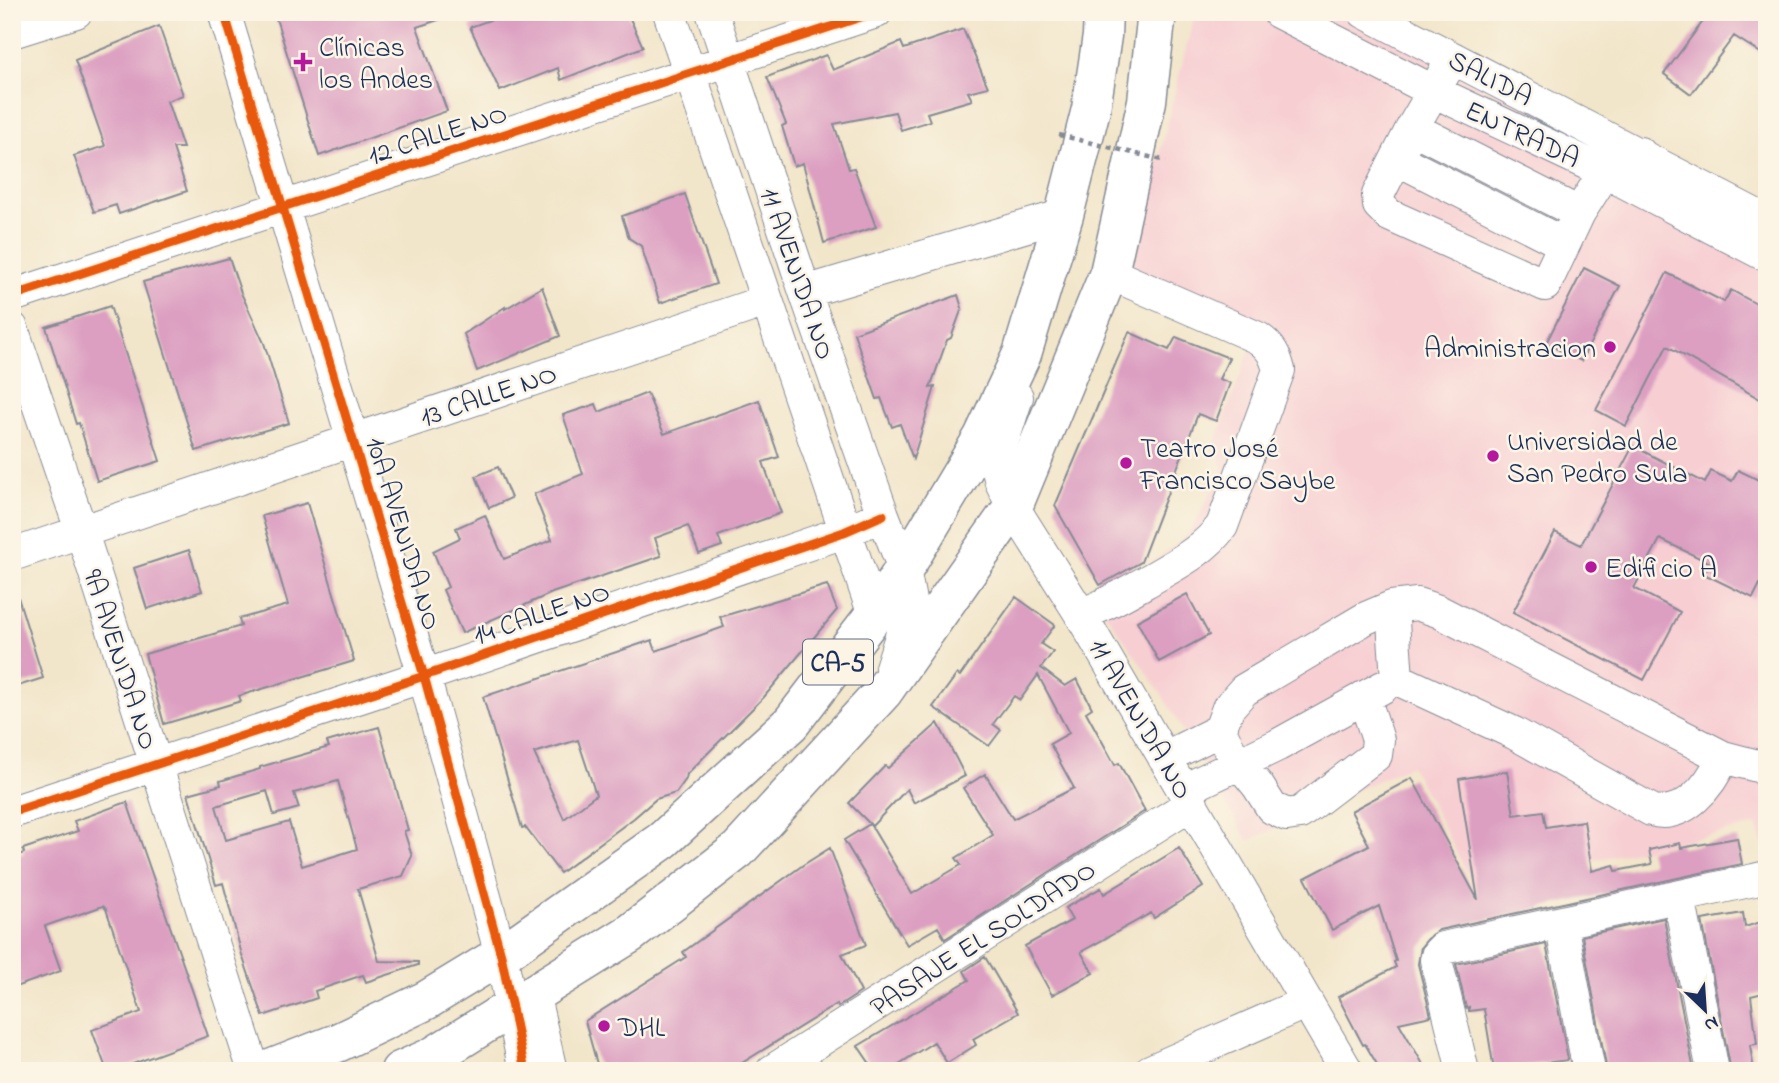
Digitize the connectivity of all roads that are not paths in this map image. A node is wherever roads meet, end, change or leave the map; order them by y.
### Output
1 (76, 12) edge
2 (224, 12) edge
3 (669, 12) edge
4 (712, 12) edge
5 (876, 12) edge
6 (1103, 12) edge
7 (1278, 12) edge
8 (1364, 12) edge
9 (1162, 17) edge
10 (12, 33) edge
11 (1453, 58) junction
12 (728, 61) junction
13 (690, 74) junction
14 (1433, 90) junction
15 (1412, 128) junction
16 (1640, 153) junction
17 (1397, 159) junction
18 (1605, 172) junction
19 (282, 207) junction
20 (1579, 213) junction
21 (1064, 215) junction
22 (1767, 220) edge
23 (1564, 244) junction
24 (1767, 256) edge
25 (1109, 273) junction
26 (805, 292) junction
27 (12, 296) edge
28 (766, 301) junction
29 (12, 328) edge
30 (1022, 354) junction
31 (353, 439) junction
32 (1013, 507) junction
33 (883, 515) junction
34 (844, 532) junction
35 (82, 533) junction
36 (12, 555) edge
37 (904, 569) junction
38 (1392, 607) junction
39 (874, 615) junction
40 (1081, 615) junction
41 (424, 676) junction
42 (1396, 680) junction
43 (883, 692) junction
44 (1364, 698) junction
45 (1220, 730) junction
46 (1723, 757) junction
47 (1164, 758) junction
48 (155, 764) junction
49 (1240, 764) junction
50 (1767, 772) edge
51 (1188, 797) junction
52 (12, 812) edge
53 (1767, 882) edge
54 (1679, 897) junction
55 (1561, 923) junction
56 (501, 955) junction
57 (522, 1001) junction
58 (1307, 1002) junction
59 (254, 1071) edge
60 (265, 1071) edge
61 (400, 1071) edge
62 (525, 1071) edge
63 (551, 1071) edge
64 (772, 1071) edge
65 (1150, 1071) edge
66 (1347, 1071) edge
67 (1463, 1071) edge
68 (1589, 1071) edge
69 (1713, 1071) edge

1 - 10 street
2 - 19 street, 10A AVENIDA NO
3 - 13 street, 11 AVENIDA NO
4 - 12 street, 11 AVENIDA NO
5 - 12 street, 12 CALLE NO
6 - 21 highway, CA-5
7 - 14 street, ENTRADA
8 - 11 street, SALIDA
9 - 25 highway, CA-5
11 - 14 street
11 - 16 street, SALIDA
12 - 13 street, 12 CALLE NO
12 - 26 street, 11 AVENIDA NO
13 - 19 street, 12 CALLE NO
13 - 28 street, 11 AVENIDA NO
14 - 15 street
14 - 18 street, ENTRADA
15 - 17 street
15 - 20 street
16 - 18 street
16 - 22 street, SALIDA
17 - 23 street
17 - 23 street
18 - 20 street
18 - 24 street, ENTRADA
19 - 27 street, 12 CALLE NO
19 - 31 street, 10A AVENIDA NO
20 - 23 street
21 - 26 street
21 - 30 highway, CA-5
25 - 32 highway, CA-5
25 - 40 street
26 - 33 street, 11 AVENIDA NO
28 - 31 street, 13 CALLE NO
28 - 34 street, 11 AVENIDA NO
29 - 35 street, 9A AVENIDA NO
30 - 32 street, 11 AVENIDA NO
30 - 37 highway, CA-5
31 - 35 street, 13 CALLE NO
31 - 41 street, 10A AVENIDA NO
32 - 40 street, 11 AVENIDA NO
32 - 43 highway, CA-5
33 - 34 street, 14 CALLE NO
33 - 37 street, 11 AVENIDA NO
34 - 39 street, 11 AVENIDA NO
34 - 41 street, 14 CALLE NO
35 - 36 street, 13 CALLE NO
35 - 48 street, 9A AVENIDA NO
37 - 39 highway, CA-5
37 - 43 street, 11 AVENIDA NO
38 - 42 street
38 - 45 street
38 - 46 street
39 - 56 highway, CA-5
40 - 47 street, 11 AVENIDA NO
41 - 48 street, 14 CALLE NO
41 - 56 street, 10A AVENIDA NO
42 - 44 street, PASAJE EL SOLDADO
42 - 46 street
43 - 57 highway, CA-5
44 - 49 street, PASAJE EL SOLDADO
44 - 49 street
45 - 47 street
45 - 49 street
46 - 50 street
47 - 51 street, 11 AVENIDA NO
48 - 52 street, 14 CALLE NO
48 - 59 street, 9A AVENIDA NO
49 - 51 street, PASAJE EL SOLDADO
51 - 58 street, 11 AVENIDA NO
51 - 64 street, PASAJE EL SOLDADO
53 - 54 street
54 - 55 street
54 - 69 street
55 - 67 street
55 - 68 street
56 - 57 street, 10A AVENIDA NO
56 - 60 highway, CA-5
57 - 61 highway, CA-5
57 - 62 street, 10A AVENIDA NO
57 - 63 street, 10A AVENIDA NO
58 - 65 street
58 - 66 street, 11 AVENIDA NO

